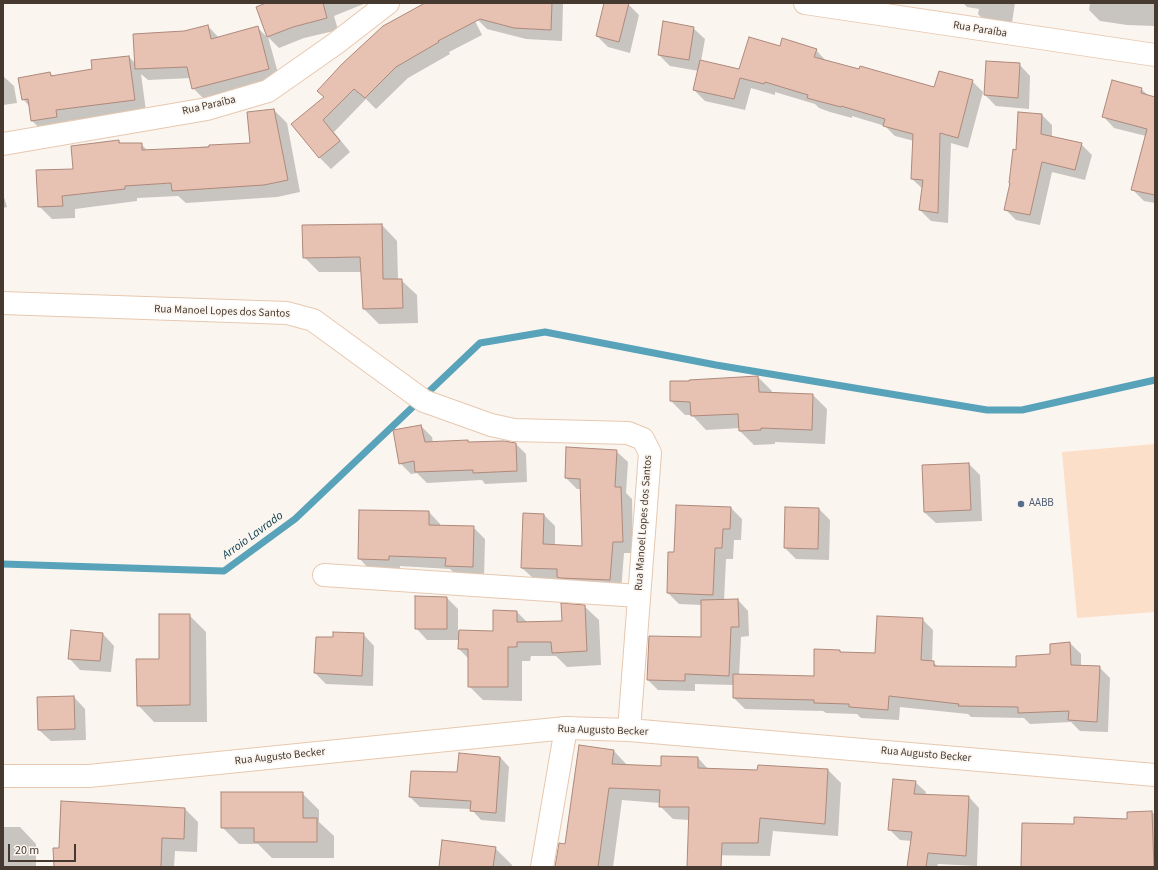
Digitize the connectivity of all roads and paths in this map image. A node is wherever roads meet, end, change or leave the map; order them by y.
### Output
1 (388, 3) edge
2 (805, 3) edge
3 (1155, 55) edge
4 (3, 144) edge
5 (3, 303) edge
6 (324, 574) dead end
7 (639, 596) junction
8 (566, 728) junction
9 (629, 730) junction
10 (1155, 775) edge
11 (3, 776) edge
12 (542, 867) edge

1 - 4 street, Rua Paraíba
2 - 3 street, Rua Paraíba
5 - 7 street, Rua Manoel Lopes dos Santos
6 - 7 street
7 - 9 street, Rua Manoel Lopes dos Santos
8 - 9 street, Rua Augusto Becker
8 - 11 street, Rua Augusto Becker
8 - 12 street
9 - 10 street, Rua Augusto Becker

